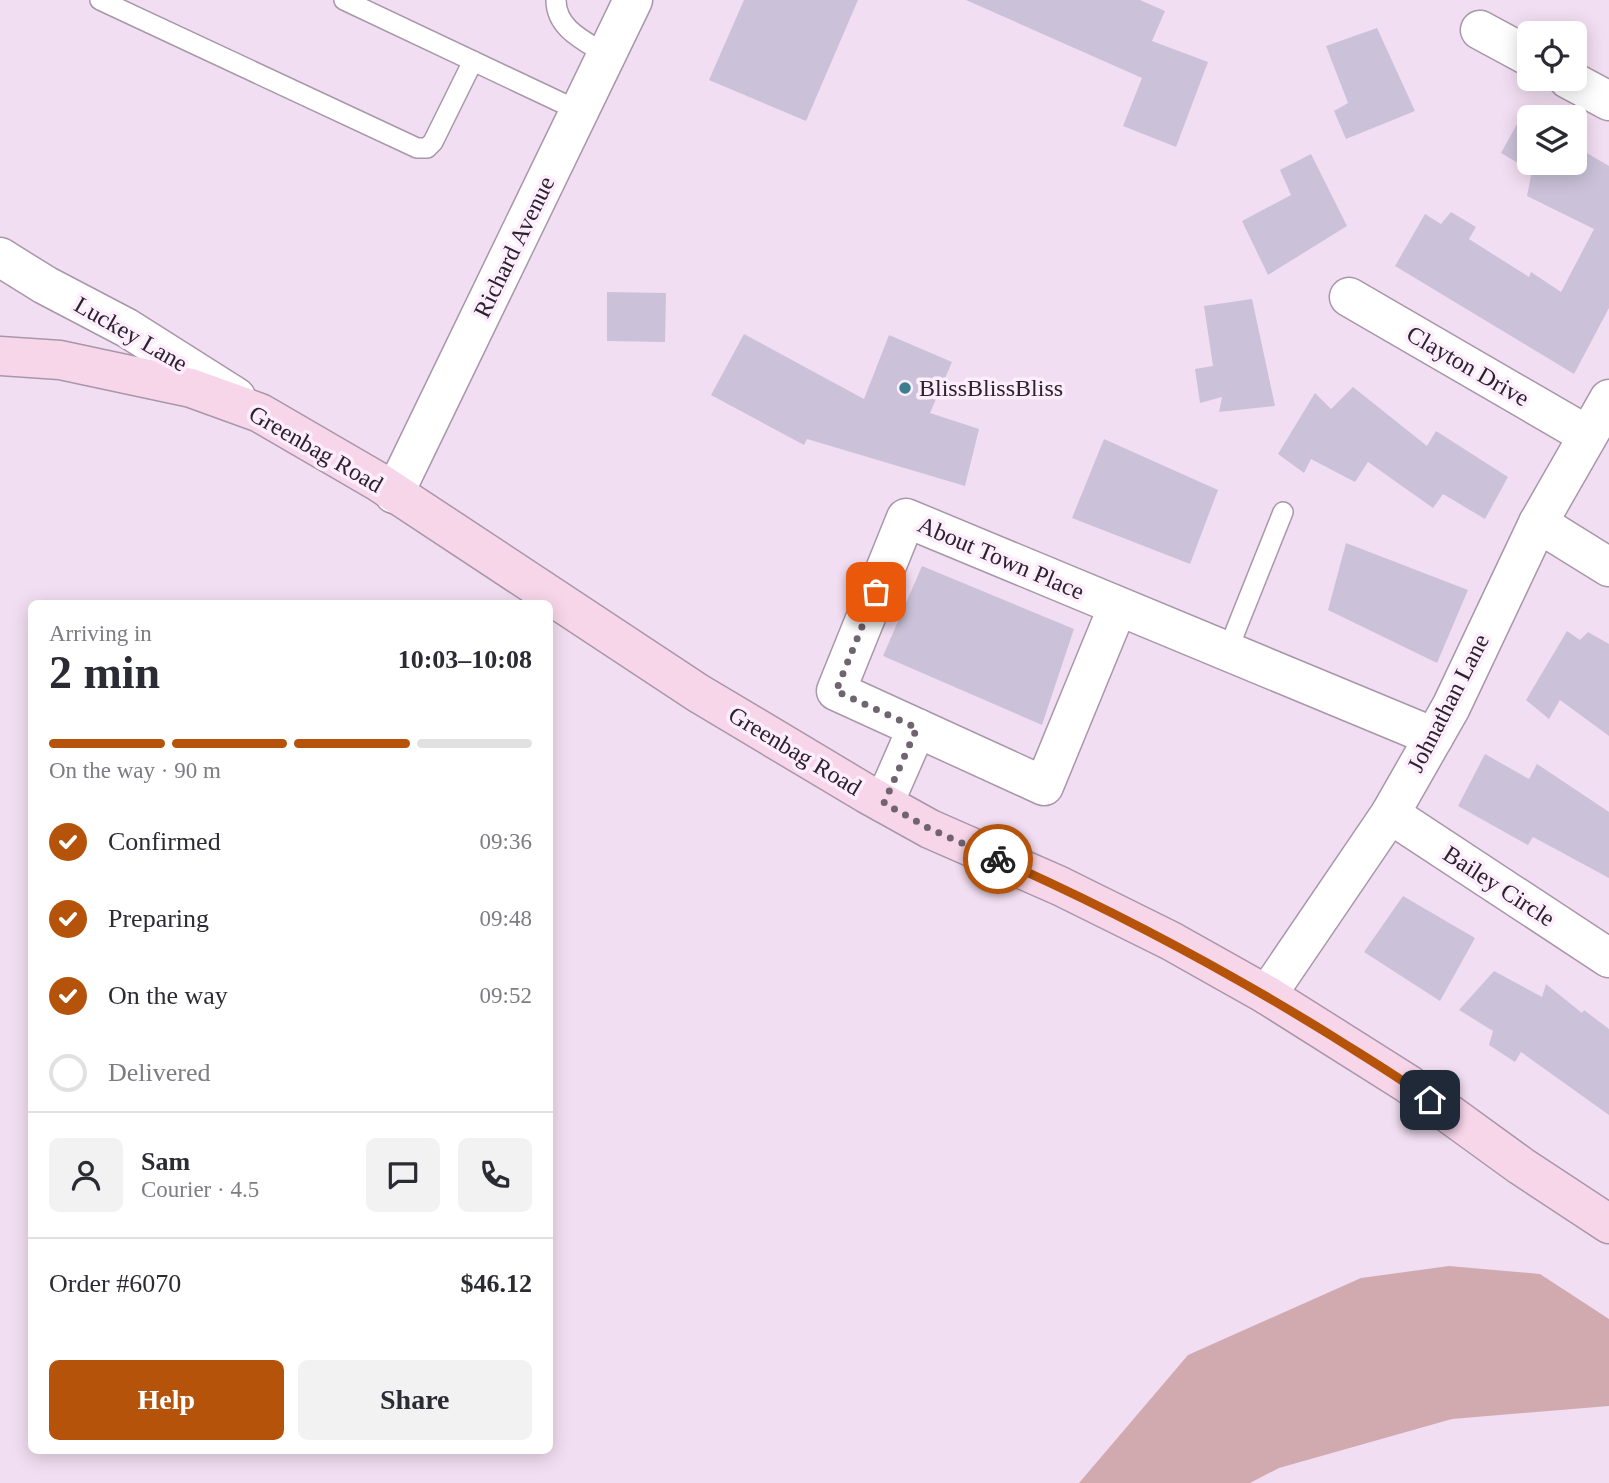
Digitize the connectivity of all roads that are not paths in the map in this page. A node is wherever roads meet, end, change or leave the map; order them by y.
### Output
1 (100, 0) edge
2 (344, 0) edge
3 (556, 0) edge
4 (633, 0) edge
5 (1480, 30) dead end
6 (1517, 50) edge
7 (607, 55) junction
8 (473, 61) junction
9 (1587, 89) edge
10 (1609, 101) edge
11 (579, 111) junction
12 (0, 257) edge
13 (1349, 297) dead end
14 (0, 356) edge
15 (1609, 399) edge
16 (260, 413) junction
17 (1587, 435) junction
18 (394, 494) junction
19 (1283, 512) dead end
20 (1538, 523) junction
21 (1609, 567) edge
22 (1118, 606) junction
23 (1227, 652) junction
24 (917, 728) junction
25 (1434, 737) junction
26 (884, 803) junction
27 (1390, 814) junction
28 (1609, 958) edge
29 (1267, 995) junction
30 (1609, 1224) edge

1 - 8 lane
2 - 8 lane
3 - 7 lane
4 - 7 street, Richard Avenue
5 - 6 street
7 - 11 street, Richard Avenue
8 - 11 lane
9 - 10 street
11 - 18 street, Richard Avenue
12 - 16 street, Luckey Lane
13 - 17 street, Clayton Drive
14 - 16 main road, Greenbag Road
15 - 17 street, Johnathan Lane
16 - 18 main road, Greenbag Road
17 - 20 street, Johnathan Lane
18 - 26 main road, Greenbag Road
19 - 23 lane
20 - 21 street
20 - 25 street, Johnathan Lane
22 - 23 street, About Town Place
22 - 24 street, About Town Place
22 - 24 street, About Town Place
23 - 25 street, About Town Place
24 - 26 street
25 - 27 street, Johnathan Lane
26 - 29 main road, Greenbag Road
27 - 28 street, Bailey Circle
27 - 29 street, Johnathan Lane
29 - 30 main road, Greenbag Road

